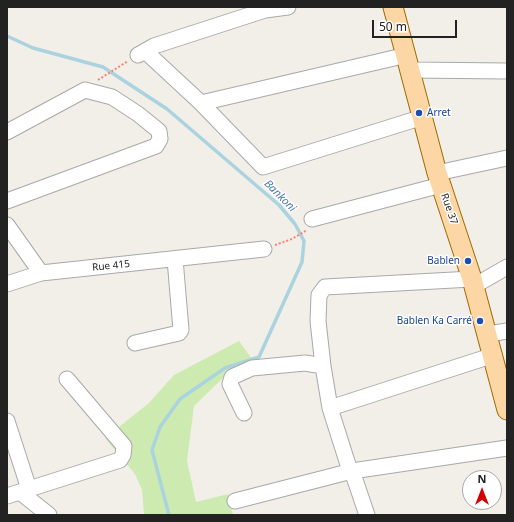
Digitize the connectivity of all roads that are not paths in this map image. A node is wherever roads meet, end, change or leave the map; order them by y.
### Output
1 (288, 7) edge
2 (393, 7) edge
3 (265, 9) edge
4 (409, 63) junction
5 (507, 72) edge
6 (201, 103) junction
7 (423, 117) junction
8 (7, 132) edge
9 (507, 158) edge
10 (439, 179) junction
11 (7, 201) edge
12 (7, 225) edge
13 (309, 225) road end
14 (264, 249) road end
15 (175, 259) junction
16 (507, 267) edge
17 (41, 273) junction
18 (473, 283) junction
19 (7, 284) edge
20 (507, 331) edge
21 (488, 334) junction
22 (135, 343) dead end
23 (494, 355) junction
24 (323, 366) junction
25 (67, 379) dead end
26 (330, 408) junction
27 (507, 410) edge
28 (244, 413) dead end
29 (7, 421) edge
30 (507, 448) edge
31 (351, 471) junction
32 (19, 492) edge
33 (234, 501) dead end
34 (49, 515) edge
35 (367, 515) edge

1 - 3 street
2 - 4 main road, Rue 37
3 - 6 street
4 - 5 street
4 - 6 street
4 - 7 main road, Rue 37
6 - 7 street
7 - 10 main road, Rue 37
8 - 11 street
9 - 10 street
10 - 13 street
10 - 18 main road, Rue 37
12 - 17 street
14 - 15 street, Rue 415
15 - 17 street, Rue 415
15 - 22 street
16 - 18 street
17 - 19 street, Rue 415
18 - 21 main road, Rue 37
18 - 24 street
20 - 21 street
21 - 23 main road, Rue 37
23 - 26 street
23 - 27 main road, Rue 37
24 - 26 street
24 - 28 street
25 - 32 street
26 - 31 street
29 - 32 street
30 - 31 street
31 - 33 street
31 - 35 street
32 - 34 street

